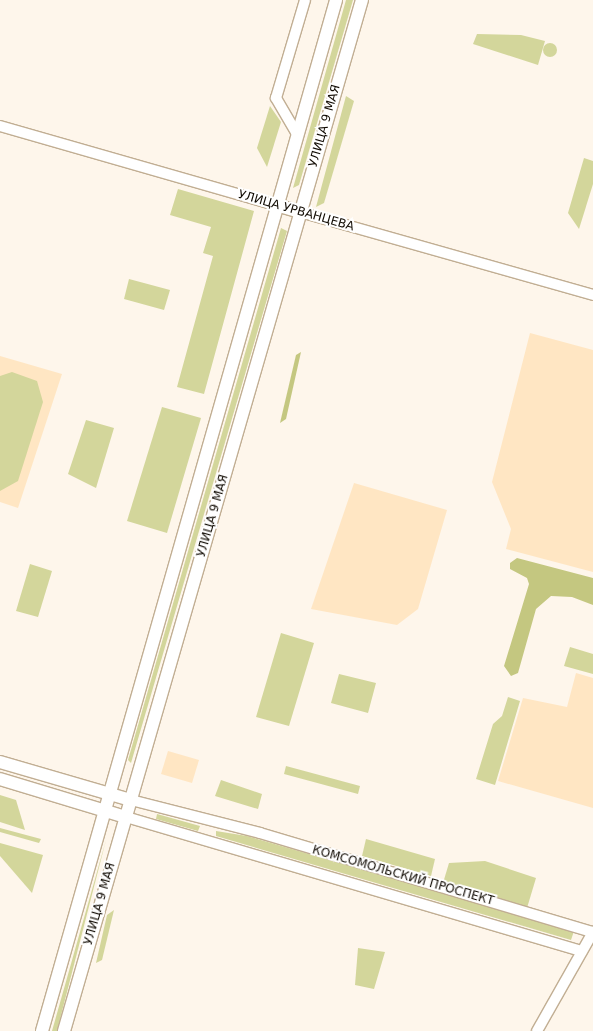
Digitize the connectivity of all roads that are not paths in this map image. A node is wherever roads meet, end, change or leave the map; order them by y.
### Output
1 (305, 0) edge
2 (336, 0) edge
3 (362, 0) edge
4 (0, 126) edge
5 (297, 134) junction
6 (276, 205) junction
7 (300, 212) junction
8 (593, 295) edge
9 (0, 762) edge
10 (0, 779) edge
11 (109, 794) junction
12 (131, 800) junction
13 (105, 811) junction
14 (126, 817) junction
15 (213, 822) junction
16 (208, 838) junction
17 (593, 932) edge
18 (582, 951) junction
19 (42, 1031) edge
20 (64, 1031) edge
21 (537, 1031) edge

1 - 5 street
2 - 5 main road, УЛИЦА 9 МАЯ
3 - 7 main road, УЛИЦА 9 МАЯ
4 - 6 street, УЛИЦА УРВАНЦЕВА
5 - 6 main road, УЛИЦА 9 МАЯ
6 - 7 main road, УЛИЦА УРВАНЦЕВА
6 - 11 main road, УЛИЦА 9 МАЯ
7 - 8 street, УЛИЦА УРВАНЦЕВА
7 - 12 main road, УЛИЦА 9 МАЯ
9 - 11 main road, КОМСОМОЛЬСКИЙ ПРОСПЕКТ
10 - 13 main road, КОМСОМОЛЬСКИЙ ПРОСПЕКТ
11 - 12 main road, КОМСОМОЛЬСКИЙ ПРОСПЕКТ
11 - 13 main road, УЛИЦА 9 МАЯ
12 - 14 main road, УЛИЦА 9 МАЯ
12 - 15 street, КОМСОМОЛЬСКИЙ ПРОСПЕКТ
13 - 14 main road, КОМСОМОЛЬСКИЙ ПРОСПЕКТ
13 - 19 main road, УЛИЦА 9 МАЯ
14 - 16 street, КОМСОМОЛЬСКИЙ ПРОСПЕКТ
14 - 20 main road, УЛИЦА 9 МАЯ
15 - 16 street
15 - 17 street, КОМСОМОЛЬСКИЙ ПРОСПЕКТ
16 - 18 street, КОМСОМОЛЬСКИЙ ПРОСПЕКТ
17 - 18 street
18 - 21 street

